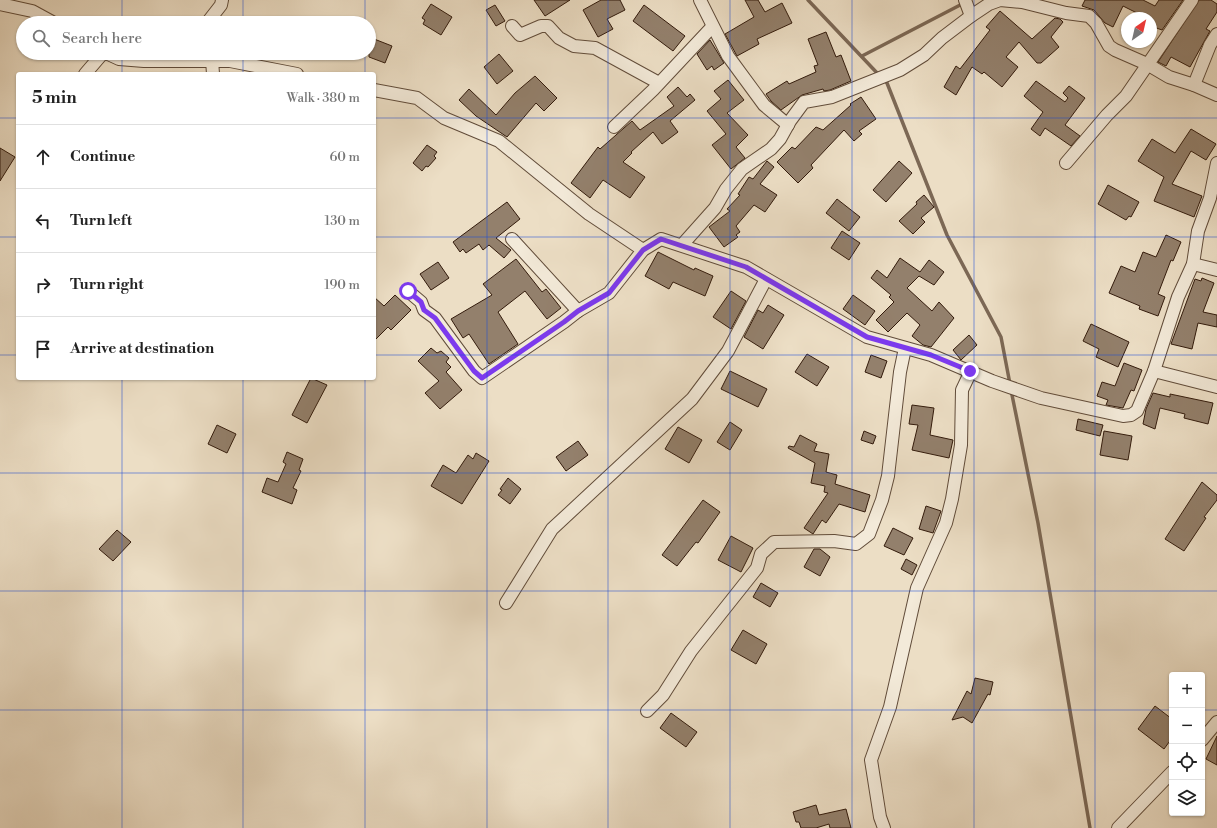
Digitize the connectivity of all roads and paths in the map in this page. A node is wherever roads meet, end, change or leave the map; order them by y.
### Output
1 (222, 0) edge
2 (700, 0) edge
3 (965, 0) edge
4 (1192, 0) edge
5 (0, 4) edge
6 (41, 16) edge
7 (212, 16) edge
8 (971, 16) junction
9 (512, 26) dead end
10 (712, 27) junction
11 (1217, 34) edge
12 (97, 60) edge
13 (212, 60) joint
14 (1147, 64) junction
15 (87, 72) edge
16 (213, 72) edge
17 (287, 72) edge
18 (659, 83) junction
19 (1194, 85) junction
20 (376, 90) edge
21 (1217, 95) edge
22 (788, 125) junction
23 (614, 127) dead end
24 (1066, 164) dead end
25 (1217, 164) edge
26 (512, 239) dead end
27 (682, 245) junction
28 (643, 250) junction
29 (1193, 264) junction
30 (1217, 270) edge
31 (766, 279) junction
32 (408, 291) dead end
33 (578, 311) junction
34 (904, 348) junction
35 (970, 371) junction
36 (1154, 371) junction
37 (1217, 387) edge
38 (506, 603) dead end
39 (647, 711) dead end
40 (1217, 722) edge
41 (1205, 736) edge
42 (1169, 775) edge
43 (884, 828) edge
44 (1118, 828) edge

1 - 7 street
2 - 10 street
3 - 8 street
4 - 14 street
5 - 6 street
8 - 14 street
8 - 22 street
9 - 18 street
10 - 18 street
10 - 22 street
11 - 19 street
12 - 15 street
13 - 16 street
13 - 17 street
14 - 19 street
14 - 24 street
18 - 23 street
19 - 21 street
20 - 28 street
22 - 27 street
25 - 29 street
26 - 33 street
27 - 28 street
27 - 31 street
28 - 33 street
29 - 30 street
29 - 36 street
31 - 34 street
31 - 38 street
32 - 33 street
34 - 35 street
34 - 39 street
35 - 36 street
35 - 43 street
36 - 37 street
40 - 41 street
42 - 44 street

